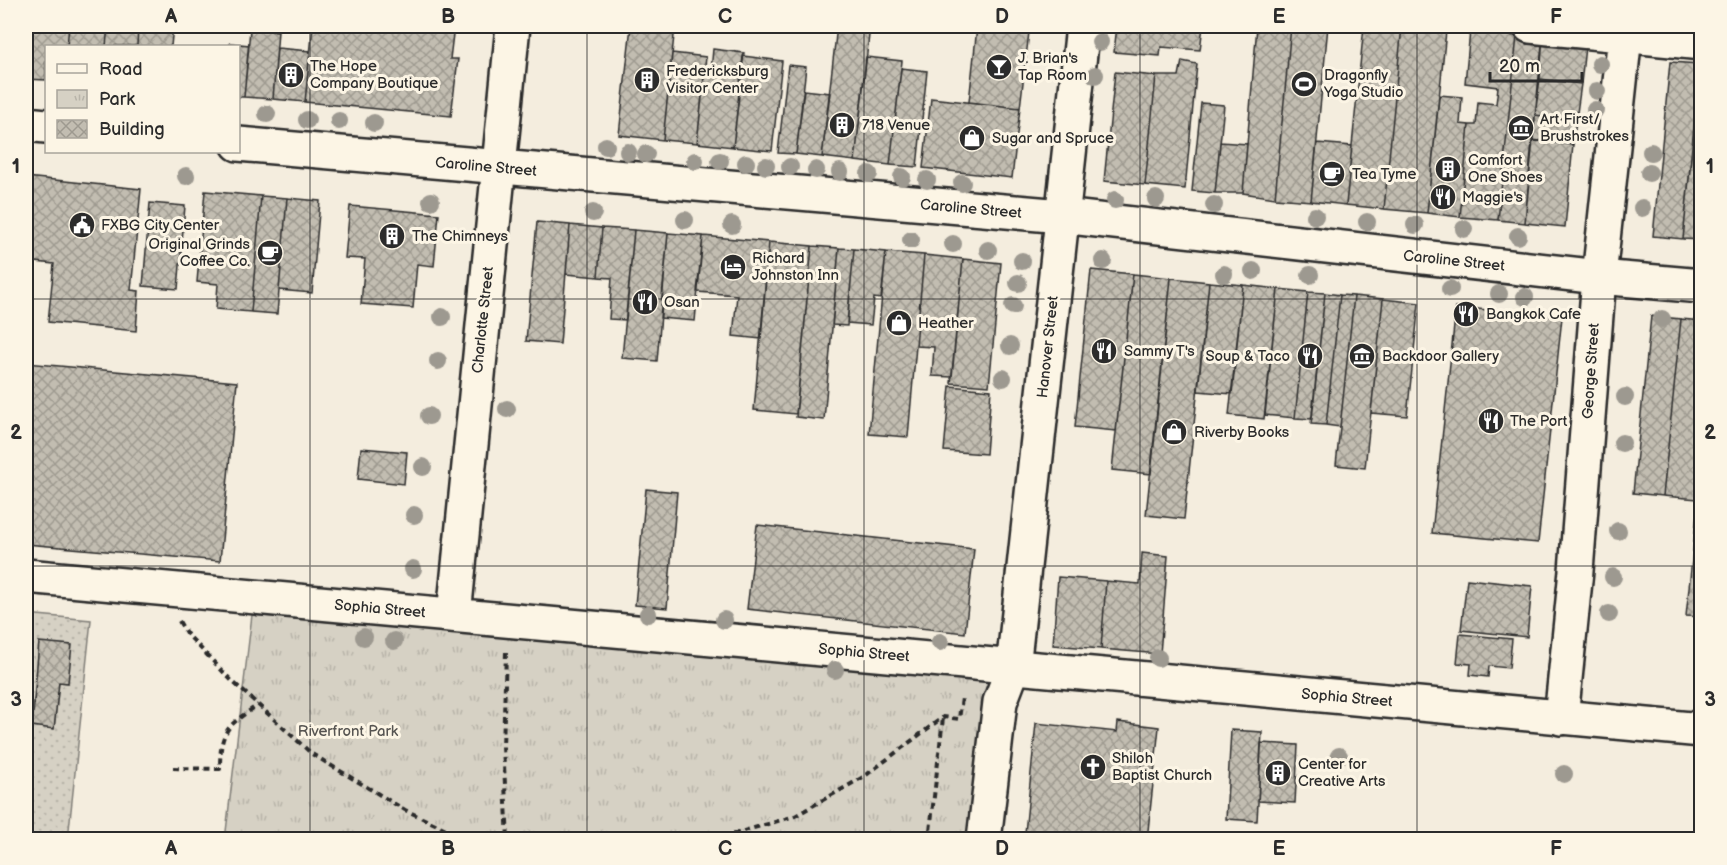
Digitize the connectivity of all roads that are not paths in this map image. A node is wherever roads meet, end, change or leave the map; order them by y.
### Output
1 (513, 26) edge
2 (1083, 26) edge
3 (1530, 26) edge
4 (1625, 31) edge
5 (1701, 43) edge
6 (26, 124) edge
7 (45, 126) edge
8 (240, 144) edge
9 (498, 168) junction
10 (1062, 216) junction
11 (1599, 277) junction
12 (1701, 286) edge
13 (26, 576) edge
14 (454, 615) junction
15 (1013, 668) junction
16 (1561, 718) junction
17 (1701, 730) edge
18 (984, 840) edge

1 - 9 main road, Charlotte Street
2 - 10 main road, Hanover Street
3 - 4 main road
4 - 5 main road
4 - 11 main road, George Street
6 - 7 main road
8 - 9 main road, Caroline Street
9 - 10 main road, Caroline Street
9 - 14 main road, Charlotte Street
10 - 11 main road, Caroline Street
10 - 15 main road, Hanover Street
11 - 12 main road, Caroline Street
11 - 16 main road, George Street
13 - 14 main road, Sophia Street
14 - 15 main road, Sophia Street
15 - 16 main road, Sophia Street
15 - 18 main road, Hanover Street
16 - 17 main road, Sophia Street

